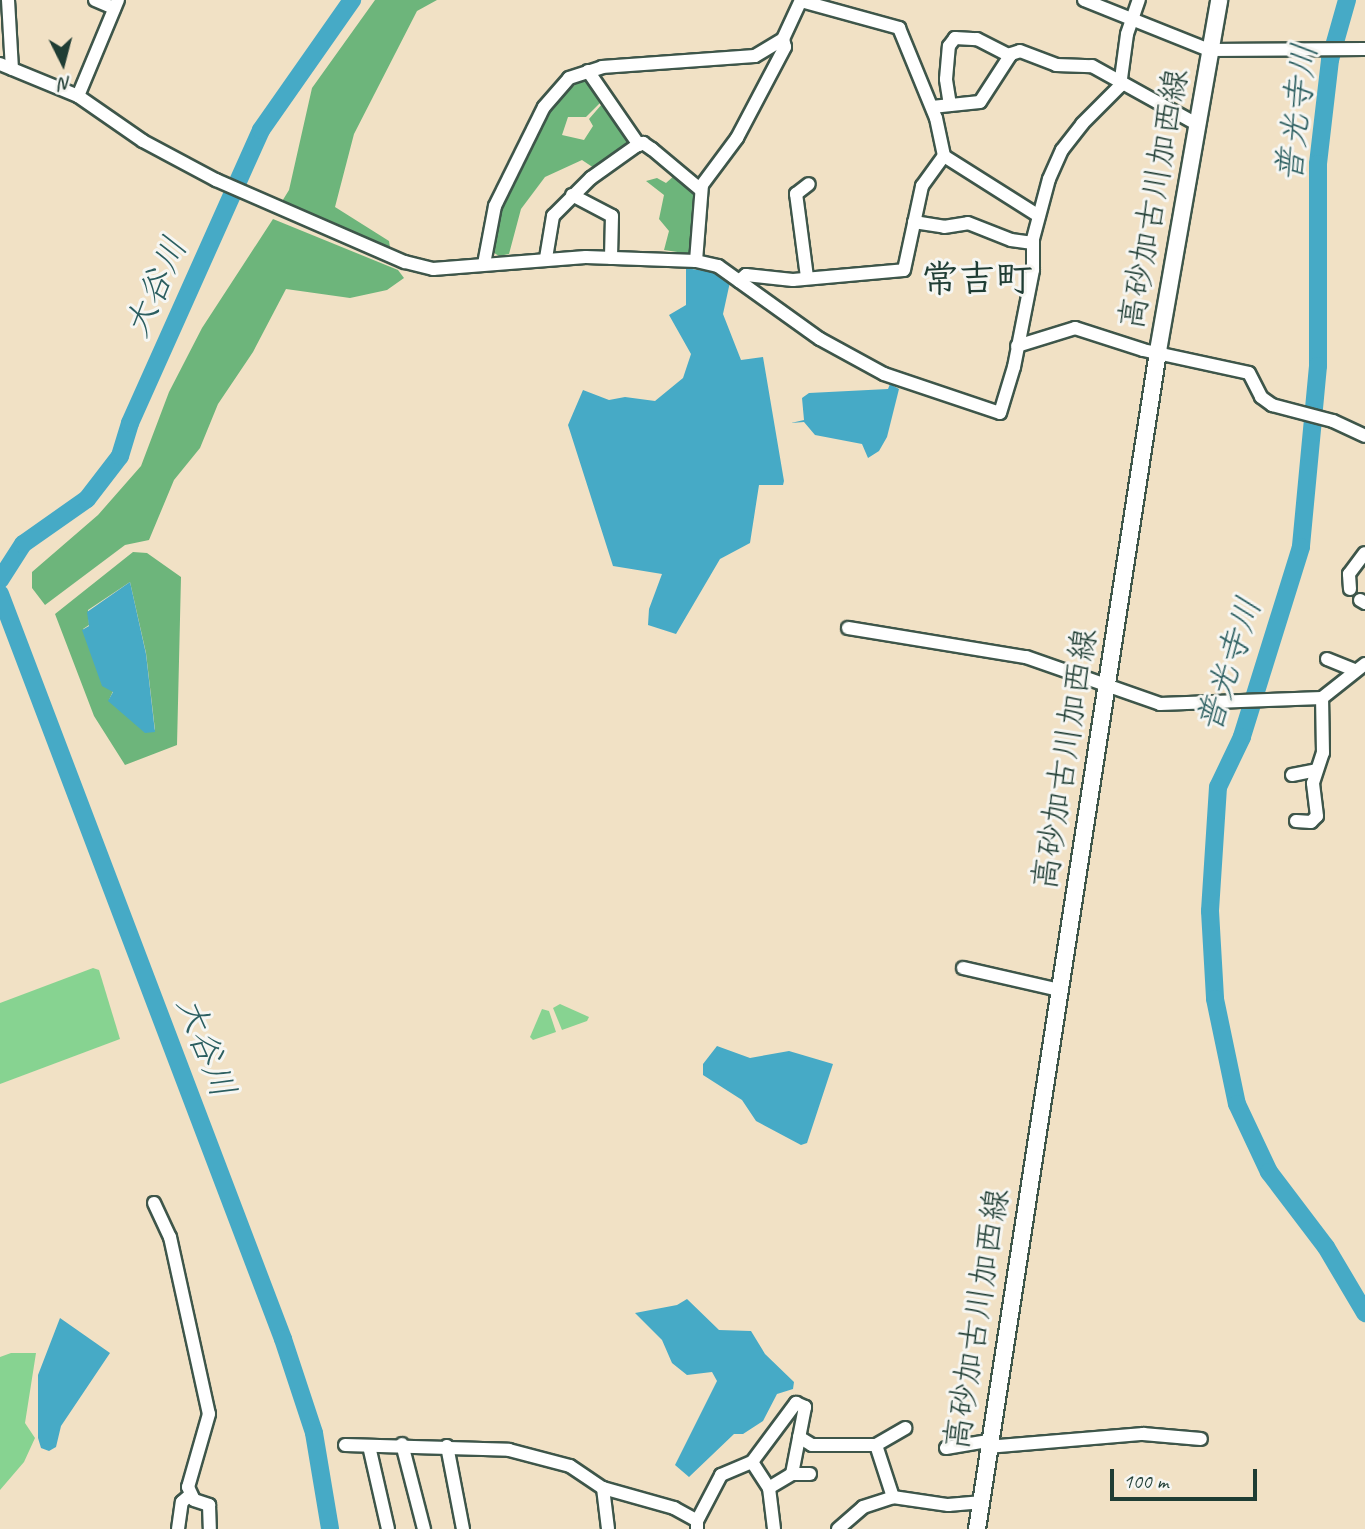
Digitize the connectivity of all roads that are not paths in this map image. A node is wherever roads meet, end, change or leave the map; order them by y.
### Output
1 (8, 0) edge
2 (95, 0) edge
3 (1084, 0) edge
4 (1139, 0) edge
5 (1219, 0) edge
6 (801, 1) edge
7 (116, 4) edge
8 (1130, 19) junction
9 (783, 39) junction
10 (1365, 49) edge
11 (1209, 50) junction
12 (1010, 56) junction
13 (6, 67) edge
14 (587, 71) junction
15 (1121, 86) junction
16 (78, 96) junction
17 (950, 105) junction
18 (932, 107) junction
19 (1195, 123) junction
20 (639, 145) junction
21 (944, 156) junction
22 (809, 184) dead end
23 (701, 190) junction
24 (572, 195) junction
25 (1039, 216) junction
26 (914, 222) junction
27 (1033, 243) junction
28 (546, 258) junction
29 (611, 258) junction
30 (696, 261) junction
31 (484, 264) junction
32 (807, 277) junction
33 (740, 281) junction
34 (1017, 346) junction
35 (1158, 351) junction
36 (1365, 436) edge
37 (1365, 553) edge
38 (1350, 589) dead end
39 (848, 628) dead end
40 (1327, 659) dead end
41 (1359, 667) edge
42 (1107, 681) junction
43 (1322, 698) junction
44 (1317, 770) junction
45 (1292, 775) dead end
46 (1296, 821) dead end
47 (963, 968) dead end
48 (1059, 990) junction
49 (154, 1203) dead end
50 (906, 1428) dead end
51 (799, 1437) junction
52 (1201, 1439) dead end
53 (402, 1444) junction
54 (987, 1444) junction
55 (345, 1445) dead end
56 (876, 1445) junction
57 (369, 1446) junction
58 (447, 1446) junction
59 (946, 1448) dead end
60 (752, 1462) junction
61 (792, 1474) junction
62 (810, 1474) dead end
63 (603, 1488) junction
64 (769, 1488) junction
65 (190, 1495) junction
66 (893, 1497) junction
67 (980, 1502) junction
68 (697, 1525) edge
69 (178, 1529) edge
70 (210, 1529) edge
71 (388, 1529) edge
72 (424, 1529) edge
73 (463, 1529) edge
74 (608, 1529) edge
75 (774, 1529) edge
76 (838, 1529) edge
77 (977, 1529) edge

1 - 13 street
2 - 7 street
3 - 8 street
4 - 8 street
5 - 11 main road, 高砂加古川加西線
6 - 9 street
6 - 18 street
7 - 16 street
8 - 11 street
8 - 15 street
9 - 14 street
9 - 23 street
10 - 11 street
11 - 19 main road, 高砂加古川加西線
12 - 15 street
12 - 17 street
12 - 17 street
13 - 16 street
14 - 20 street
14 - 31 street
15 - 19 street
15 - 25 street
16 - 31 street
17 - 18 street
18 - 21 street
19 - 35 main road, 高砂加古川加西線
20 - 23 street
20 - 24 street
21 - 25 street
21 - 26 street
22 - 32 street
23 - 30 street
24 - 28 street
24 - 29 street
25 - 27 street
26 - 27 street
26 - 32 street
27 - 34 street
28 - 29 street
28 - 31 street
29 - 30 street
30 - 33 street
32 - 33 street
33 - 34 street
34 - 35 street
35 - 36 street
35 - 42 main road, 高砂加古川加西線
37 - 38 street
39 - 42 street
40 - 41 street
41 - 43 street
42 - 43 street
42 - 48 main road, 高砂加古川加西線
43 - 44 street
44 - 45 street
44 - 46 street
47 - 48 street
48 - 54 main road, 高砂加古川加西線
49 - 65 street
50 - 56 street
51 - 56 street
51 - 60 street
51 - 61 street
52 - 54 street
53 - 57 street
53 - 58 street
53 - 72 street
54 - 59 street
54 - 67 main road, 高砂加古川加西線
55 - 57 street
56 - 66 street
57 - 71 street
58 - 63 street
58 - 73 street
60 - 64 street
60 - 68 street
61 - 62 street
61 - 64 street
63 - 68 street
63 - 74 street
64 - 75 street
65 - 69 street
65 - 70 street
66 - 67 street
66 - 76 street
67 - 77 main road, 高砂加古川加西線

